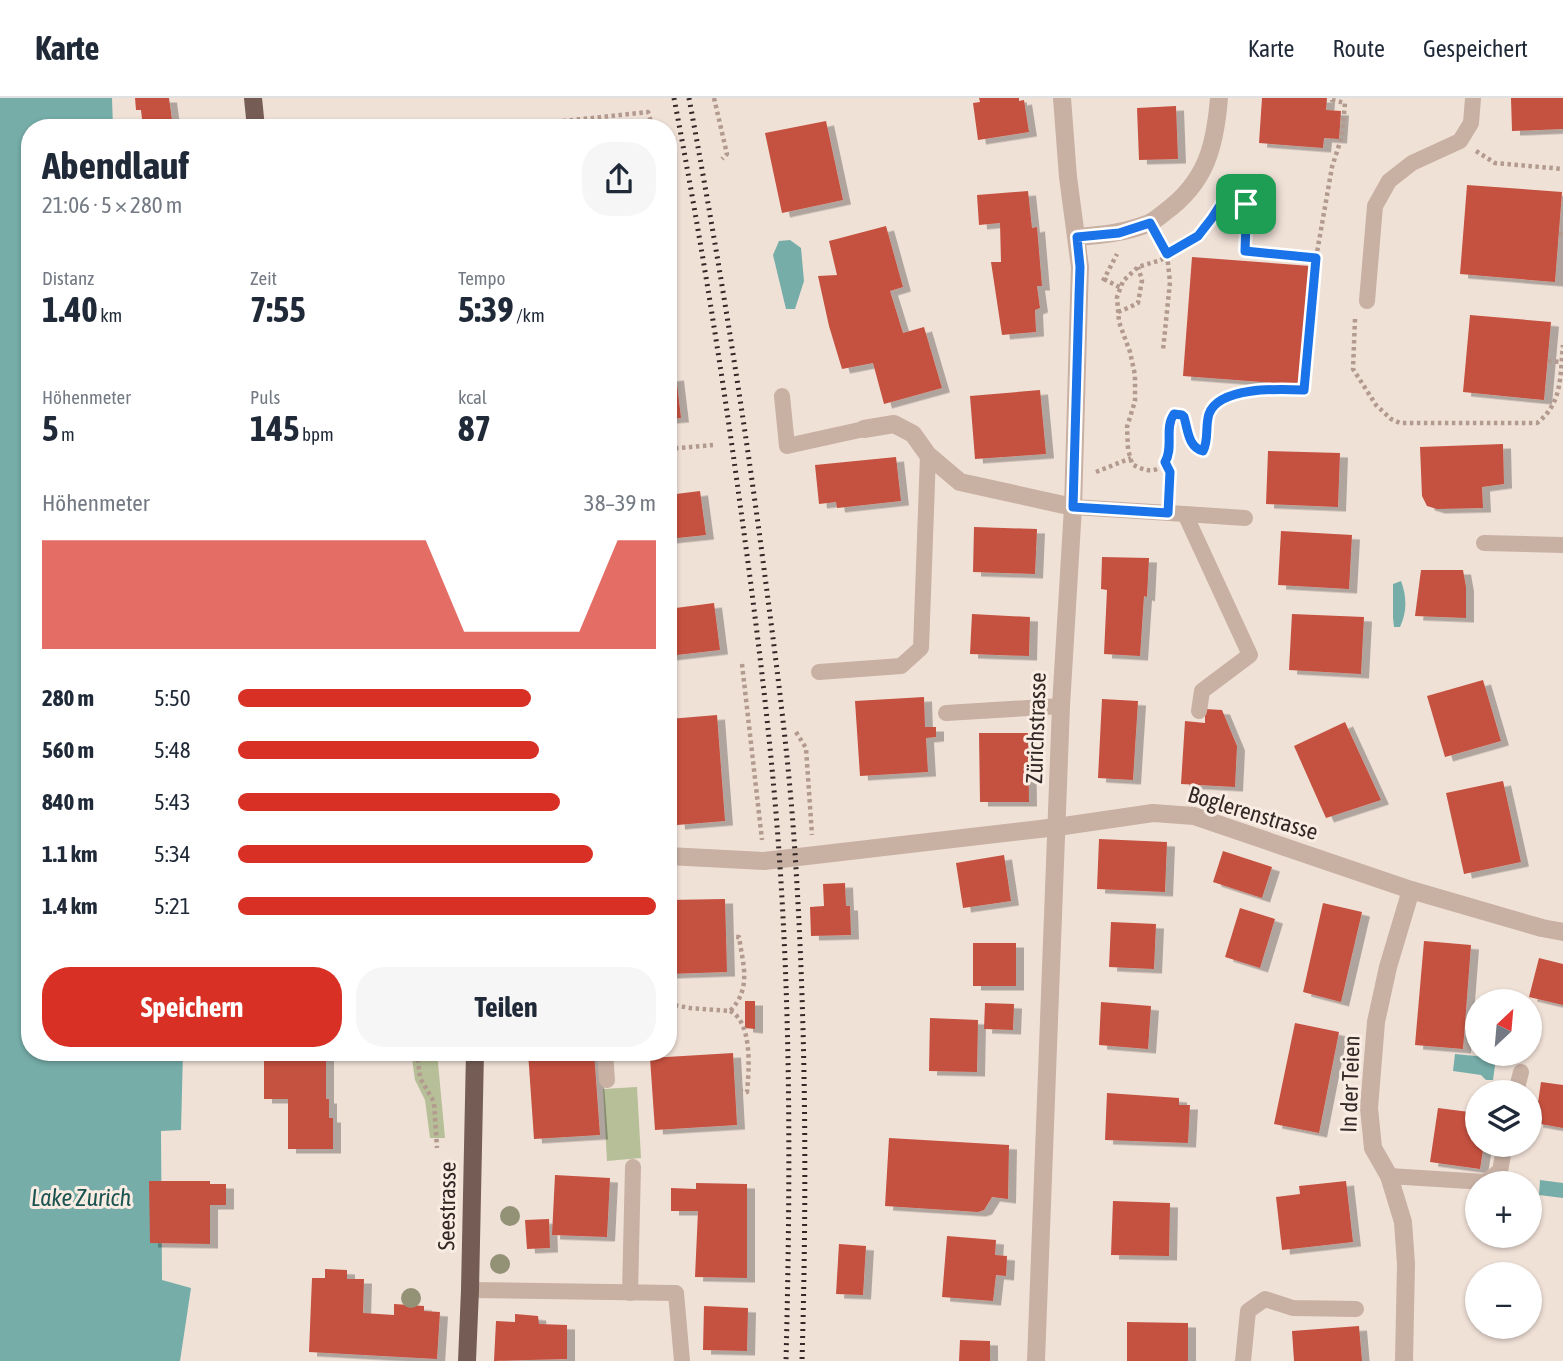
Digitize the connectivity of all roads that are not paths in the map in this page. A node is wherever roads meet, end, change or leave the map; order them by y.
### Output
1 (253, 98) edge
2 (1062, 98) edge
3 (1219, 98) edge
4 (1473, 98) edge
5 (255, 119) edge
6 (1077, 237) junction
7 (1367, 301) road end
8 (782, 396) dead end
9 (864, 429) joint
10 (928, 455) junction
11 (1073, 507) junction
12 (1185, 514) junction
13 (1245, 518) dead end
14 (1484, 543) dead end
15 (1563, 545) edge
16 (819, 672) dead end
17 (1060, 706) junction
18 (1199, 711) dead end
19 (946, 713) dead end
20 (1057, 827) junction
21 (677, 856) edge
22 (1411, 890) junction
23 (1563, 932) edge
24 (475, 1061) edge
25 (606, 1061) edge
26 (1521, 1072) dead end
27 (607, 1080) dead end
28 (1519, 1080) edge
29 (1503, 1157) edge
30 (633, 1167) dead end
31 (1389, 1176) junction
32 (470, 1290) junction
33 (630, 1293) junction
34 (1356, 1309) dead end
35 (467, 1361) edge
36 (682, 1361) edge
37 (1036, 1361) edge
38 (1243, 1361) edge
39 (1404, 1361) edge

1 - 5 main road
2 - 6 street, Zürichstrasse
3 - 6 street
4 - 7 lane
6 - 11 street, Zürichstrasse
8 - 9 lane
9 - 10 street
10 - 11 street
10 - 16 lane
11 - 12 lane
11 - 17 street, Zürichstrasse
12 - 13 lane
12 - 18 lane
14 - 15 lane
17 - 19 lane
17 - 20 street, Zürichstrasse
20 - 21 street, Boglerenstrasse
20 - 22 street, Boglerenstrasse
20 - 37 street, Zürichstrasse
22 - 23 street, Boglerenstrasse
22 - 31 street, In der Teien
24 - 32 main road, Seestrasse
25 - 27 lane
26 - 28 lane
29 - 31 lane
30 - 33 lane
31 - 39 street, In der Teien
32 - 33 lane
32 - 35 main road, Seestrasse
33 - 36 lane
34 - 38 lane

